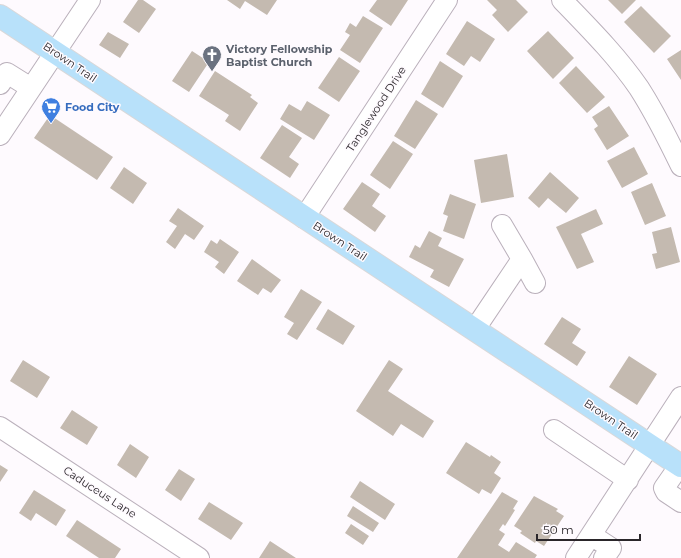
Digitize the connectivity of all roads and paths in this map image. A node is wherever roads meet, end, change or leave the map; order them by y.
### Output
1 (90, 0) edge
2 (447, 0) edge
3 (562, 0) edge
4 (0, 16) edge
5 (55, 52) junction
6 (0, 84) edge
7 (31, 88) junction
8 (0, 135) edge
9 (681, 166) edge
10 (304, 218) junction
11 (502, 225) dead end
12 (522, 259) junction
13 (535, 283) dead end
14 (475, 329) junction
15 (681, 397) edge
16 (0, 426) edge
17 (554, 430) dead end
18 (650, 445) junction
19 (680, 465) edge
20 (628, 480) junction
21 (681, 502) edge
22 (591, 535) junction
23 (199, 558) edge
24 (576, 558) edge
25 (604, 558) edge

1 - 5 street
2 - 10 street, Tanglewood Drive
3 - 9 street
4 - 5 main road, Brown Trail
5 - 7 street
5 - 10 main road, Brown Trail
6 - 7 street
7 - 8 street
10 - 14 main road, Brown Trail
11 - 12 street
12 - 13 street
12 - 14 street
14 - 18 main road, Brown Trail
15 - 18 street
16 - 23 street, Caduceus Lane
17 - 20 street
18 - 19 main road, Brown Trail
18 - 20 street
19 - 21 street
20 - 22 street
22 - 24 street
22 - 25 street

